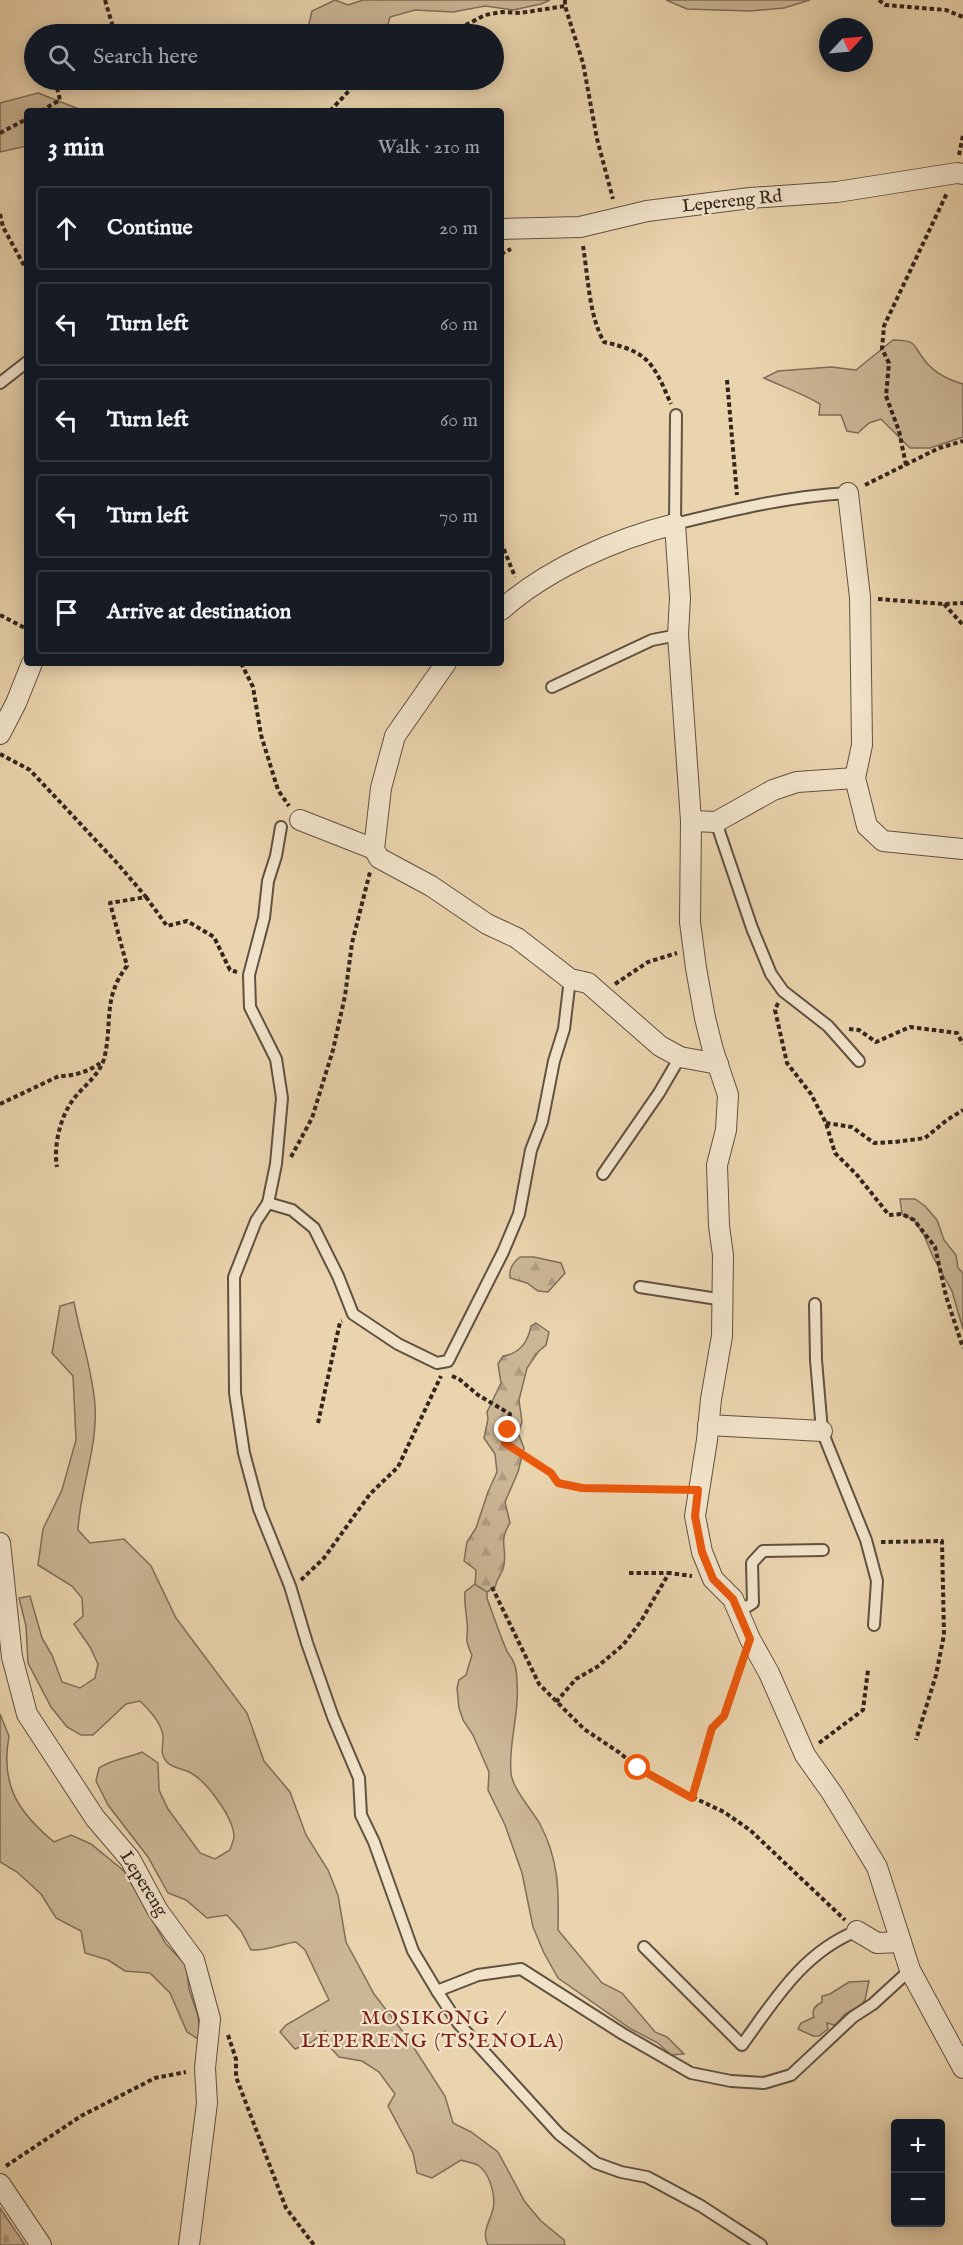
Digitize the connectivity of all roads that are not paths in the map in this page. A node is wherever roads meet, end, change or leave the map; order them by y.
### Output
1 (960, 173) edge
2 (504, 229) edge
3 (24, 364) edge
4 (0, 382) edge
5 (676, 415) road end
6 (848, 493) joint
7 (675, 524) junction
8 (509, 605) edge
9 (678, 635) junction
10 (31, 666) edge
11 (444, 666) edge
12 (552, 687) dead end
13 (0, 734) edge
14 (855, 778) junction
15 (300, 820) road end
16 (691, 821) junction
17 (716, 822) junction
18 (281, 827) dead end
19 (963, 849) edge
20 (377, 853) junction
21 (570, 979) junction
22 (680, 1057) junction
23 (859, 1061) dead end
24 (718, 1064) junction
25 (603, 1174) dead end
26 (268, 1203) junction
27 (640, 1287) dead end
28 (724, 1300) junction
29 (815, 1304) dead end
30 (708, 1425) junction
31 (822, 1431) junction
32 (0, 1543) edge
33 (823, 1550) dead end
34 (738, 1611) junction
35 (874, 1625) dead end
36 (857, 1931) joint
37 (901, 1941) junction
38 (644, 1947) dead end
39 (910, 1970) junction
40 (437, 1991) junction
41 (963, 2068) edge
42 (0, 2184) edge
43 (41, 2245) edge
44 (189, 2245) edge
45 (761, 2245) edge

1 - 2 street, Lepereng Rd
3 - 4 lane
5 - 7 lane
6 - 7 lane
6 - 14 street
7 - 8 street
7 - 9 street
9 - 12 lane
9 - 16 street
10 - 13 street
11 - 20 street
14 - 17 street
14 - 19 street
15 - 20 street
16 - 17 street
16 - 24 street
17 - 23 lane
18 - 26 lane
20 - 21 street
21 - 22 street
21 - 26 lane
22 - 24 street
22 - 25 lane
24 - 28 street
26 - 40 lane
27 - 28 lane
28 - 30 street
29 - 31 lane
30 - 31 street
30 - 34 street
31 - 35 lane
32 - 44 street, Lepereng
33 - 34 lane
34 - 37 street
36 - 37 street
36 - 38 lane
37 - 39 street
39 - 40 lane
39 - 41 street
40 - 45 lane
42 - 43 street

